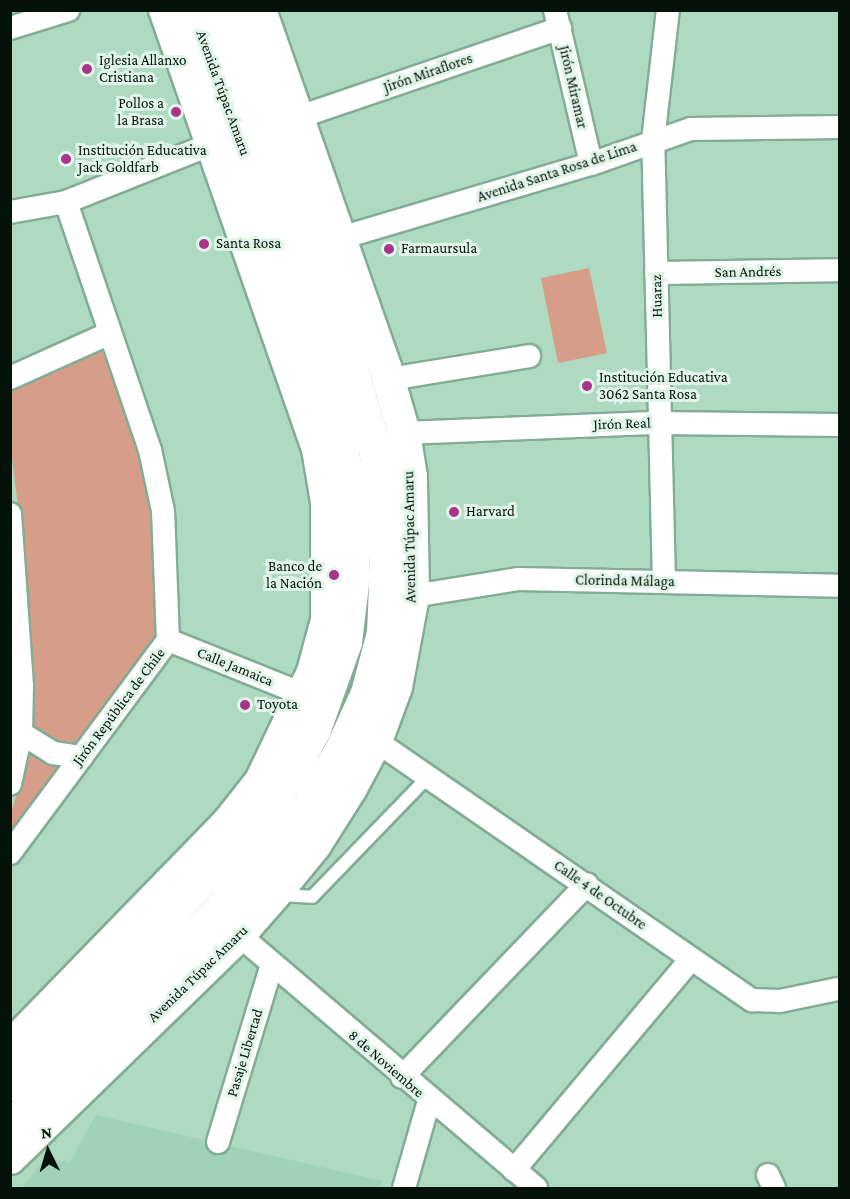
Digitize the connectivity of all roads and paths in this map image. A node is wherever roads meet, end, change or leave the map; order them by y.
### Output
1 (68, 10) edge
2 (165, 10) edge
3 (193, 10) edge
4 (227, 10) edge
5 (260, 10) edge
6 (668, 10) edge
7 (557, 19) edge
8 (10, 28) edge
9 (297, 118) junction
10 (840, 127) edge
11 (653, 141) junction
12 (214, 143) junction
13 (591, 164) junction
14 (66, 202) junction
15 (10, 212) edge
16 (311, 248) junction
17 (840, 270) edge
18 (656, 273) junction
19 (108, 334) junction
20 (529, 356) dead end
21 (10, 378) edge
22 (389, 379) junction
23 (658, 423) junction
24 (840, 425) edge
25 (404, 433) junction
26 (10, 514) edge
27 (12, 542) edge
28 (664, 582) junction
29 (840, 585) edge
30 (413, 596) junction
31 (168, 640) junction
32 (302, 694) junction
33 (21, 733) junction
34 (376, 741) junction
35 (82, 757) junction
36 (427, 778) junction
37 (10, 784) edge
38 (10, 853) edge
39 (587, 884) junction
40 (274, 895) junction
41 (239, 935) junction
42 (691, 959) junction
43 (272, 964) junction
44 (838, 989) dead end
45 (10, 1047) edge
46 (402, 1077) junction
47 (10, 1085) edge
48 (429, 1101) junction
49 (10, 1128) edge
50 (218, 1142) dead end
51 (10, 1158) edge
52 (514, 1170) junction
53 (404, 1188) edge
54 (536, 1188) edge

1 - 8 street
2 - 12 main road, Avenida Túpac Amaru
3 - 16 highway, Avenida Túpac Amaru
4 - 16 highway, Avenida Túpac Amaru
5 - 9 main road, Avenida Túpac Amaru
6 - 11 street, Huaraz
7 - 9 street, Jirón Miraflores
7 - 13 street, Jirón Miramar
9 - 16 main road, Avenida Túpac Amaru
10 - 11 street, Avenida Santa Rosa de Lima
11 - 13 street, Avenida Santa Rosa de Lima
11 - 18 street, Huaraz
12 - 14 street
12 - 32 main road, Avenida Túpac Amaru
13 - 16 street, Avenida Santa Rosa de Lima
14 - 15 street
14 - 19 street, Jirón República de Chile
16 - 22 main road, Avenida Túpac Amaru
16 - 47 highway, Avenida Túpac Amaru
16 - 49 highway, Avenida Túpac Amaru
17 - 18 street, San Andrés
18 - 23 street, Huaraz
19 - 21 street
19 - 31 street, Jirón República de Chile
20 - 22 street
22 - 25 main road, Avenida Túpac Amaru
23 - 24 street, Jirón Real
23 - 25 street, Jirón Real
23 - 28 street, Huaraz
25 - 30 main road, Avenida Túpac Amaru
26 - 27 street
27 - 33 street
28 - 29 street, Clorinda Málaga
28 - 30 street, Clorinda Málaga
30 - 34 main road, Avenida Túpac Amaru
31 - 32 street, Calle Jamaica
31 - 35 street, Jirón República de Chile
32 - 45 main road, Avenida Túpac Amaru
33 - 35 street
33 - 37 street
34 - 36 street, Calle 4 de Octubre
34 - 40 main road, Avenida Túpac Amaru
35 - 38 street, Jirón República de Chile
36 - 39 street, Calle 4 de Octubre
36 - 40 lane
39 - 42 street, Calle 4 de Octubre
39 - 46 street
40 - 41 main road, Avenida Túpac Amaru
41 - 43 street, 8 de Noviembre
41 - 51 main road, Avenida Túpac Amaru
42 - 44 street, Calle 4 de Octubre
42 - 52 street
43 - 46 street, 8 de Noviembre
43 - 50 street, Pasaje Libertad
46 - 48 street, 8 de Noviembre
48 - 52 street, 8 de Noviembre
48 - 53 street
52 - 54 street, 8 de Noviembre

